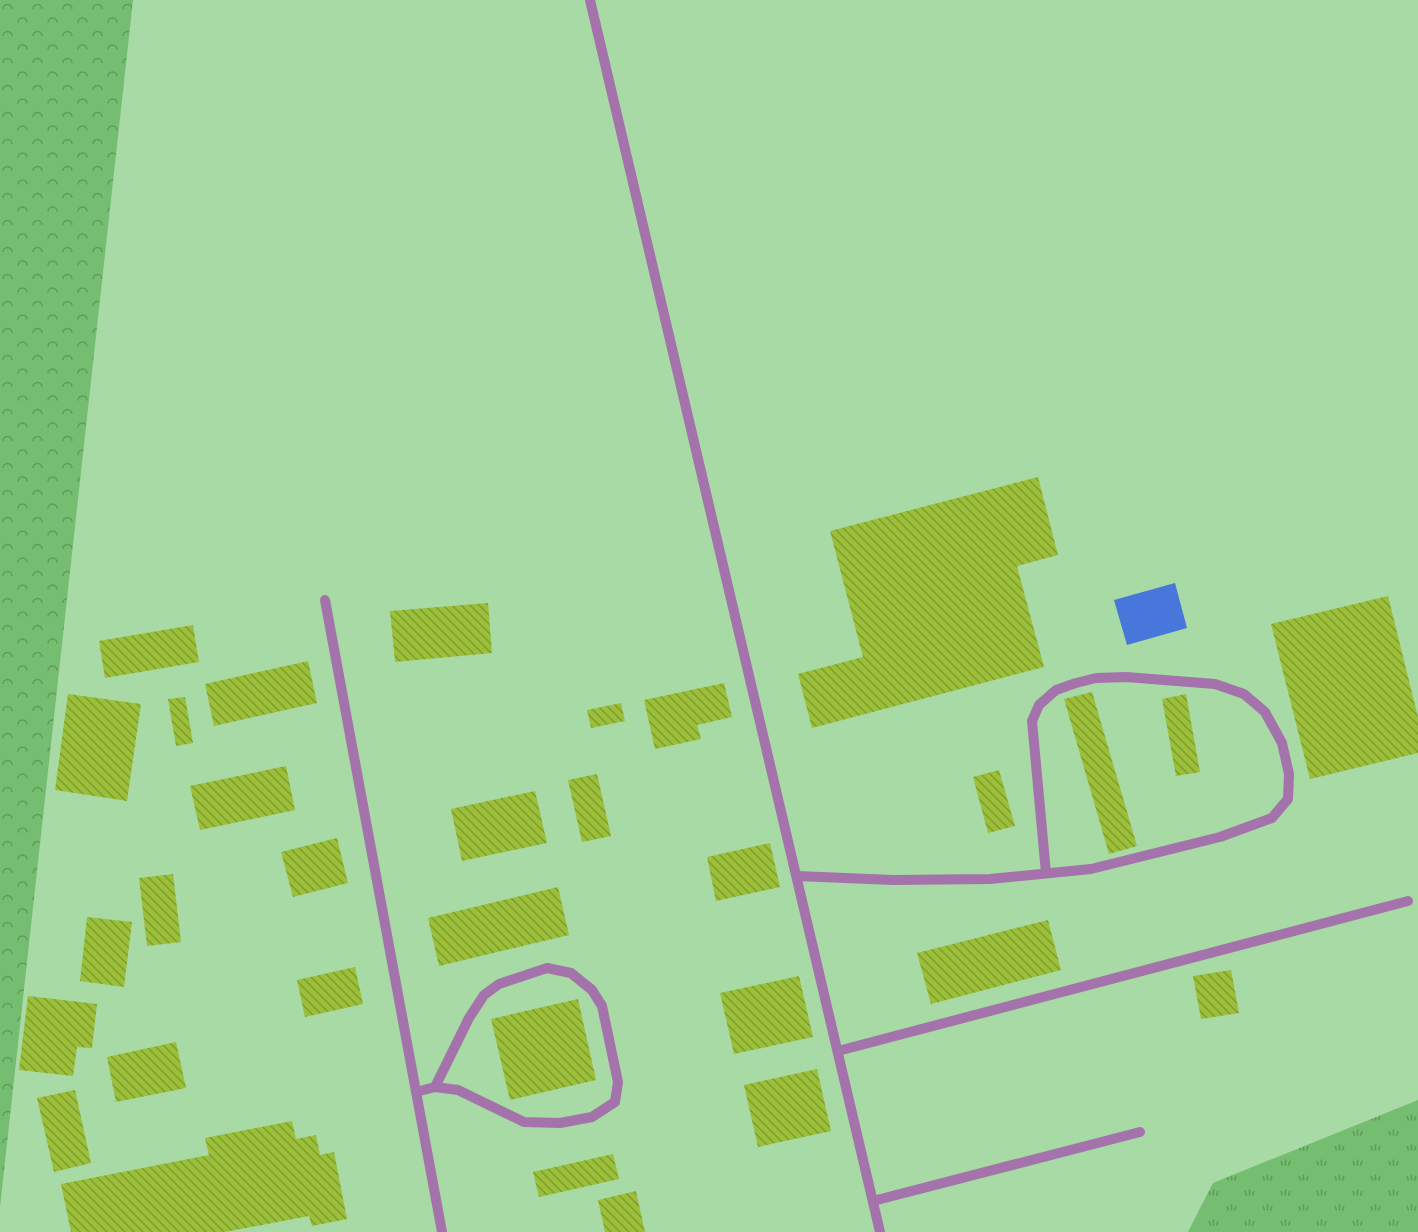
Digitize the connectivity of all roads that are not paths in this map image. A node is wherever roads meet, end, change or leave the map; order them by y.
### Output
1 (590, 0) edge
2 (325, 600) dead end
3 (1046, 873) junction
4 (797, 876) junction
5 (1408, 901) dead end
6 (838, 1052) junction
7 (435, 1087) junction
8 (416, 1092) junction
9 (1140, 1132) dead end
10 (873, 1201) junction
11 (442, 1232) edge
12 (880, 1232) edge

1 - 4 lane
2 - 8 lane
3 - 3 lane
3 - 4 lane
4 - 6 lane
5 - 6 lane
6 - 10 lane
7 - 7 lane
7 - 8 lane
8 - 11 lane
9 - 10 lane
10 - 12 lane

